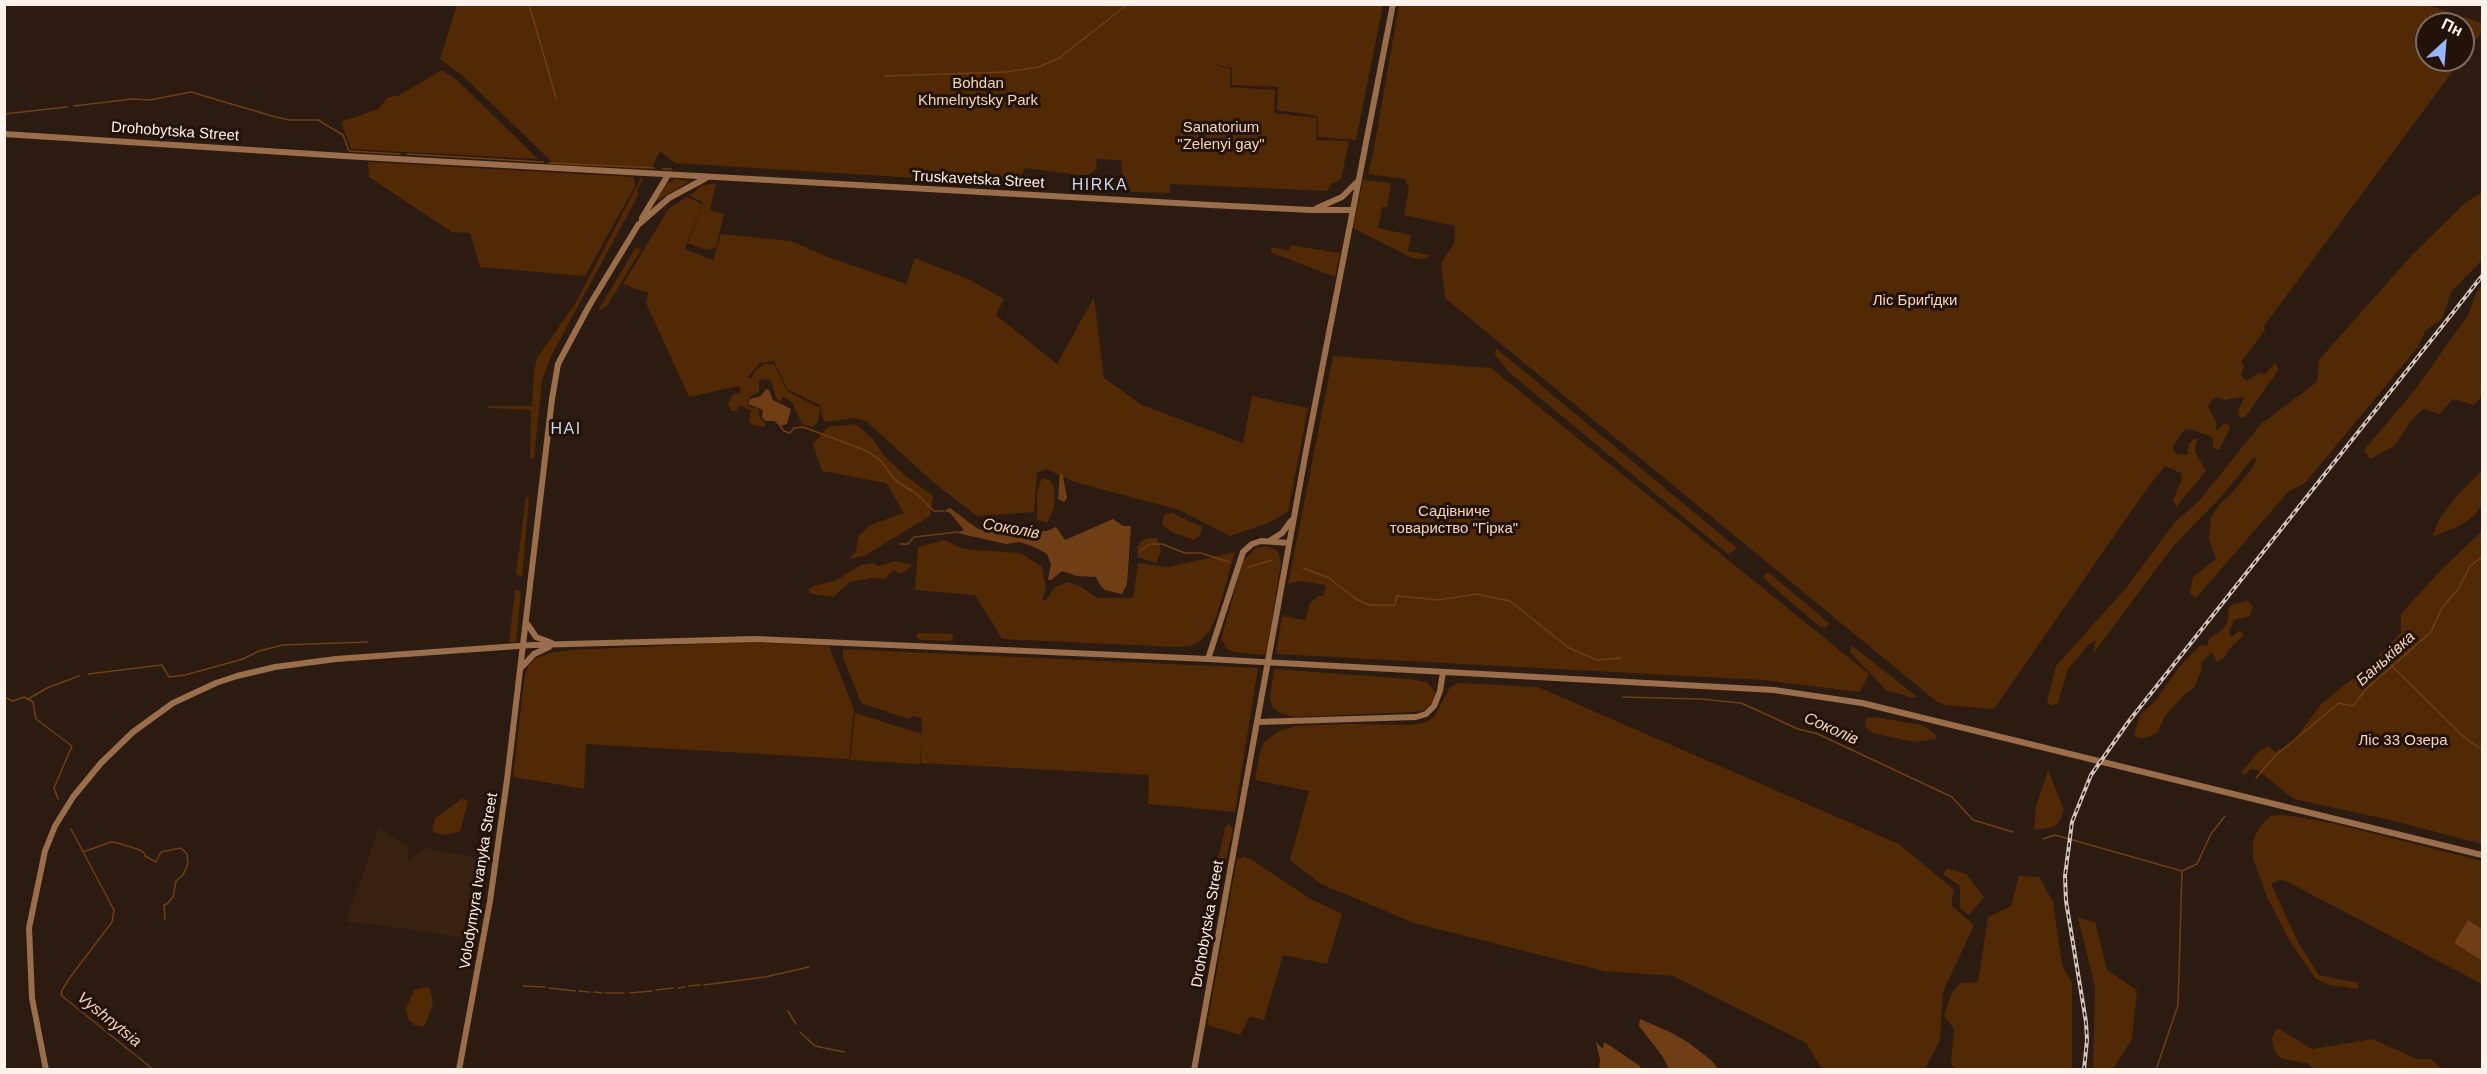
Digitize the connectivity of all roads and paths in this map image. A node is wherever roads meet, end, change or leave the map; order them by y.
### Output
1 (1393, 4) edge
2 (4, 134) edge
3 (668, 175) junction
4 (1360, 177) junction
5 (695, 179) junction
6 (1311, 210) junction
7 (1353, 210) junction
8 (638, 225) junction
9 (1294, 515) junction
10 (1271, 541) junction
11 (1289, 543) junction
12 (526, 620) junction
13 (558, 644) junction
14 (524, 646) junction
15 (1208, 659) junction
16 (521, 668) junction
17 (1443, 672) junction
18 (1258, 722) junction
19 (2482, 855) edge
20 (46, 1070) edge
21 (459, 1070) edge
22 (1194, 1070) edge

1 - 4 main road
2 - 3 main road, Drohobytska Street
3 - 5 main road, Drohobytska Street
3 - 8 main road
4 - 6 main road
4 - 7 main road
5 - 6 main road, Truskavetska Street
5 - 8 main road
6 - 7 main road, Truskavetska Street
7 - 9 main road, Drohobytska Street
8 - 12 main road, Volodymyra Ivanyka Street
9 - 10 main road
9 - 11 main road, Drohobytska Street
10 - 11 main road
10 - 15 main road
11 - 18 main road, Drohobytska Street
12 - 13 main road
12 - 14 main road, Volodymyra Ivanyka Street
13 - 14 main road
13 - 15 main road
13 - 16 main road
14 - 16 main road, Volodymyra Ivanyka Street
14 - 20 main road
15 - 17 main road
16 - 21 main road, Volodymyra Ivanyka Street
17 - 18 main road
17 - 19 main road
18 - 22 main road, Drohobytska Street

